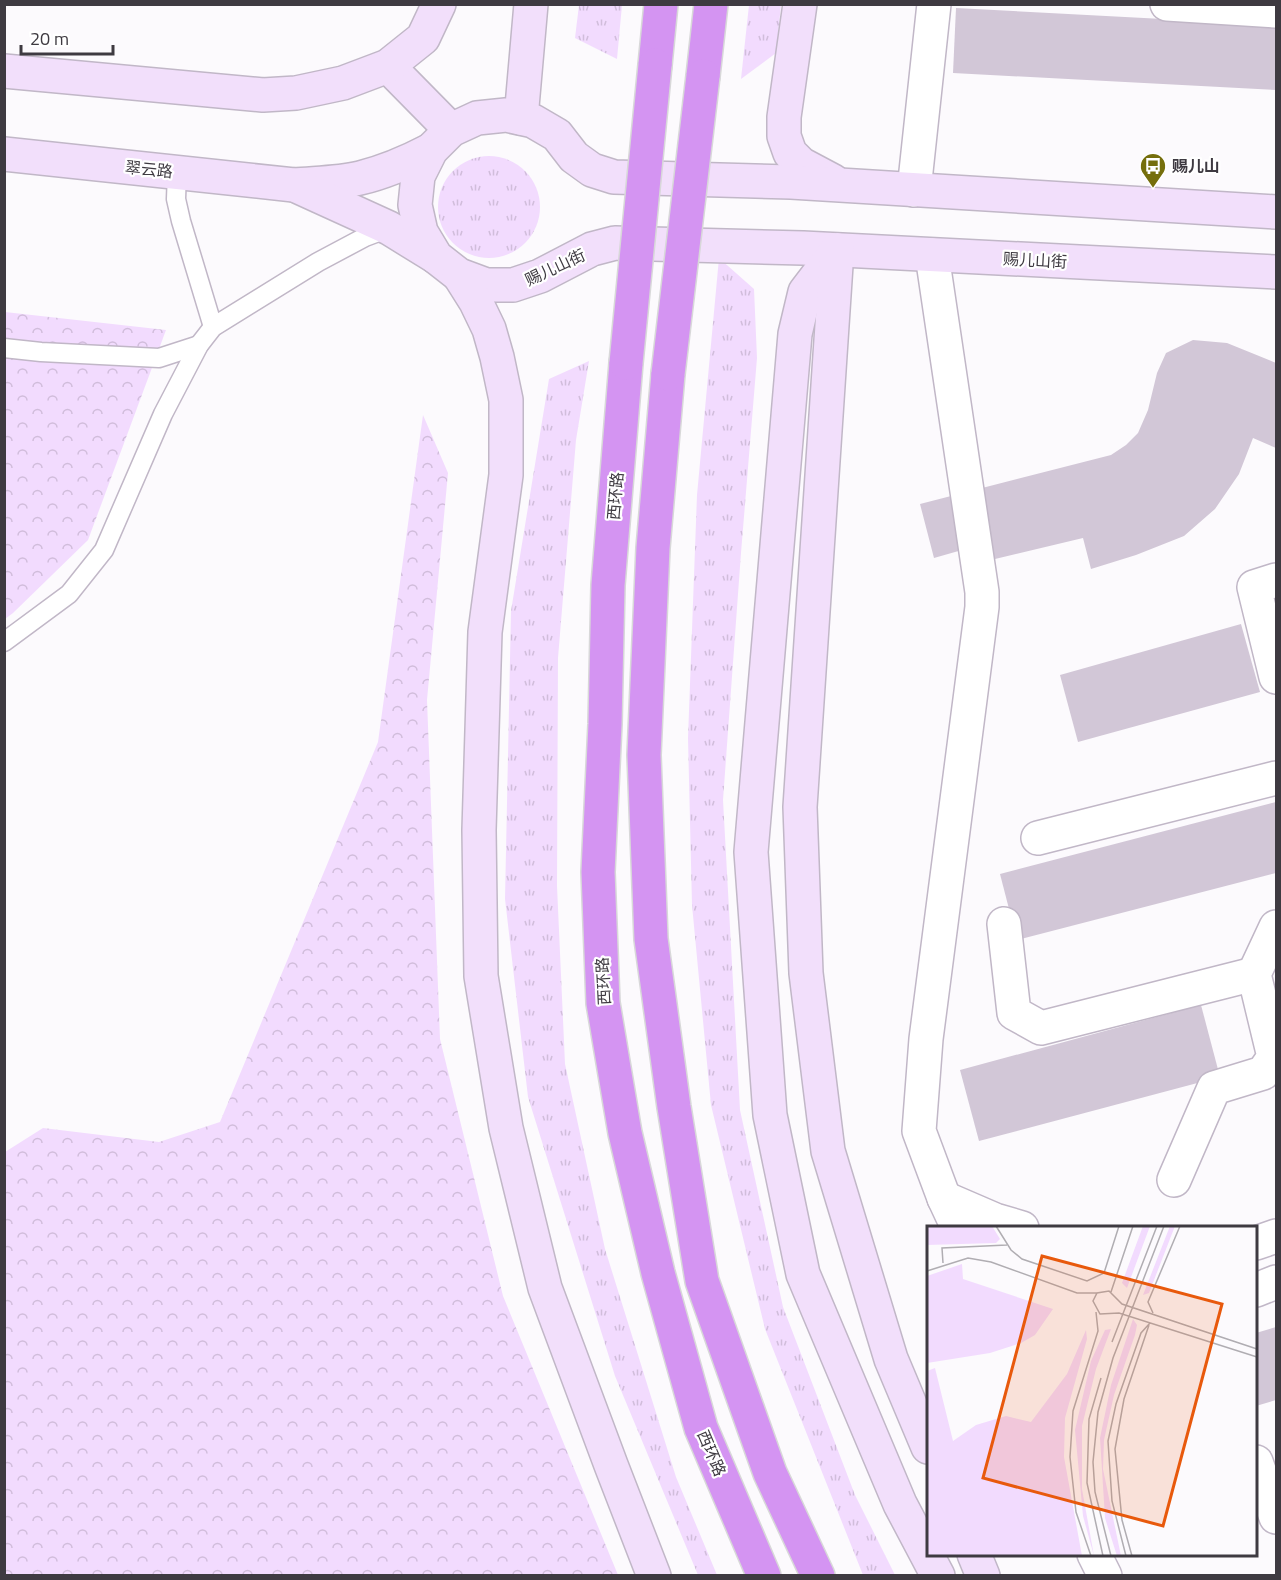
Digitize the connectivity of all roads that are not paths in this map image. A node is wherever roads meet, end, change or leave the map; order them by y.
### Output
1 (439, 4) edge
2 (531, 4) edge
3 (662, 4) edge
4 (711, 4) edge
5 (800, 4) edge
6 (934, 4) edge
7 (1167, 4) edge
8 (1276, 11) edge
9 (388, 66) junction
10 (4, 71) edge
11 (521, 118) junction
12 (441, 140) junction
13 (4, 154) edge
14 (177, 172) junction
15 (294, 185) junction
16 (840, 185) junction
17 (914, 190) junction
18 (1276, 212) edge
19 (389, 228) junction
20 (837, 250) junction
21 (932, 255) junction
22 (447, 266) junction
23 (1276, 273) edge
24 (213, 327) junction
25 (199, 345) junction
26 (4, 348) edge
27 (1276, 580) edge
28 (4, 642) edge
29 (1276, 677) edge
30 (1276, 778) edge
31 (1038, 838) dead end
32 (1004, 924) dead end
33 (1276, 927) edge
34 (1254, 974) junction
35 (1174, 1180) dead end
36 (944, 1198) junction
37 (958, 1226) edge
38 (1018, 1226) edge
39 (1276, 1236) edge
40 (1257, 1243) edge
41 (1276, 1282) edge
42 (1257, 1290) edge
43 (927, 1445) edge
44 (1257, 1465) edge
45 (1276, 1517) edge
46 (927, 1554) edge
47 (928, 1556) edge
48 (975, 1556) edge
49 (1095, 1556) edge
50 (654, 1575) edge
51 (765, 1575) edge
52 (818, 1575) edge
53 (938, 1575) edge
54 (983, 1575) edge
55 (1105, 1575) edge

1 - 9 main road
2 - 11 main road
3 - 51 highway, 西环路, bridge
4 - 52 highway, bridge
5 - 16 main road
6 - 17 street
7 - 8 street
9 - 10 main road
9 - 12 main road
11 - 12 main road
11 - 16 main road
12 - 15 main road
12 - 22 main road
13 - 14 main road, 翠云路
14 - 15 main road, 翠云路
14 - 24 lane
15 - 19 main road
16 - 17 main road
17 - 18 main road
19 - 22 main road
19 - 24 lane
20 - 21 main road, 赐儿山街
20 - 22 main road, 赐儿山街
20 - 43 main road
20 - 46 main road
21 - 23 main road, 赐儿山街
21 - 36 street
22 - 50 main road
24 - 25 lane
25 - 26 lane
25 - 28 lane
27 - 29 street
30 - 31 street
32 - 34 street
33 - 34 street
34 - 35 street
36 - 37 street
36 - 38 street
39 - 40 street
41 - 42 street
44 - 45 street
47 - 53 main road
48 - 54 main road
49 - 55 street

